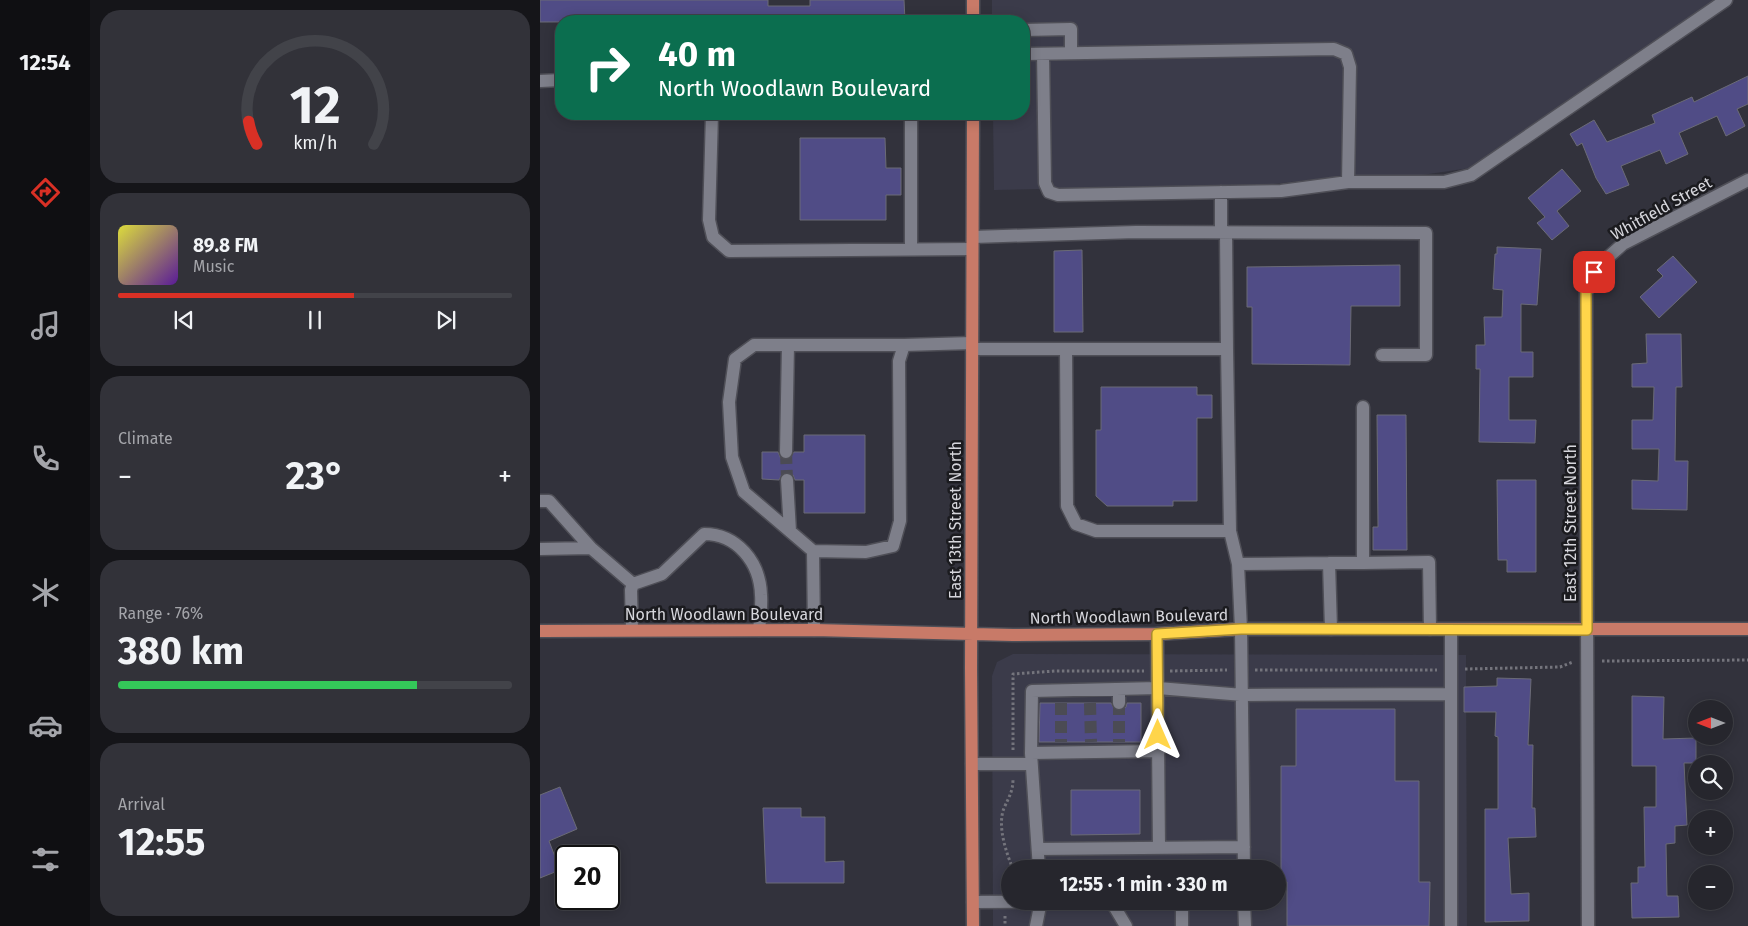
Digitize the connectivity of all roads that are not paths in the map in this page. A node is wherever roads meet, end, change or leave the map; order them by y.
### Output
1 (973, 0) edge
2 (1726, 0) edge
3 (973, 15) edge
4 (1030, 30) edge
5 (1071, 53) junction
6 (1030, 54) edge
7 (1043, 54) junction
8 (555, 80) edge
9 (540, 81) edge
10 (712, 120) edge
11 (912, 120) edge
12 (973, 120) edge
13 (1748, 180) edge
14 (1348, 182) junction
15 (1222, 192) junction
16 (1224, 232) junction
17 (972, 243) junction
18 (912, 249) junction
19 (1594, 272) joint
20 (904, 344) junction
21 (788, 345) junction
22 (972, 346) junction
23 (1066, 349) junction
24 (1227, 349) junction
25 (1382, 355) dead end
26 (1363, 407) dead end
27 (786, 452) tunnel mouth
28 (786, 480) tunnel mouth
29 (540, 501) edge
30 (790, 531) junction
31 (1230, 531) junction
32 (591, 548) junction
33 (540, 549) edge
34 (813, 551) junction
35 (1329, 563) junction
36 (1363, 563) junction
37 (1238, 564) junction
38 (634, 584) junction
39 (1241, 629) junction
40 (1330, 629) junction
41 (1430, 629) junction
42 (1748, 629) edge
43 (540, 630) edge
44 (632, 630) junction
45 (759, 630) junction
46 (814, 630) junction
47 (1451, 630) junction
48 (1587, 630) junction
49 (971, 634) junction
50 (1157, 634) junction
51 (1158, 688) junction
52 (1119, 689) junction
53 (1090, 690) junction
54 (1451, 694) junction
55 (1243, 695) junction
56 (1090, 703) tunnel mouth
57 (1119, 703) tunnel mouth
58 (1159, 751) junction
59 (1031, 758) junction
60 (972, 764) junction
61 (1244, 847) junction
62 (1159, 848) junction
63 (1038, 849) junction
64 (1039, 860) edge
65 (1244, 860) edge
66 (973, 902) junction
67 (1001, 902) edge
68 (1039, 910) edge
69 (1116, 910) edge
70 (1182, 910) edge
71 (1244, 910) edge
72 (973, 926) edge
73 (1036, 926) edge
74 (1126, 926) edge
75 (1182, 926) edge
76 (1244, 926) edge
77 (1451, 926) edge
78 (1588, 926) edge

1 - 3 main road
2 - 14 street
4 - 5 street
5 - 7 street
5 - 14 street
6 - 7 street
7 - 15 street
8 - 9 street
10 - 18 street
11 - 18 street
12 - 17 main road, East 13th Street North
13 - 19 street, Whitfield Street
14 - 15 street
15 - 16 street
16 - 17 street
16 - 24 street
16 - 25 street
17 - 18 street
17 - 22 main road, East 13th Street North
19 - 48 street, East 12th Street North
20 - 21 street
20 - 22 street
20 - 34 street
21 - 27 street
21 - 30 street
22 - 23 street
22 - 49 main road, East 13th Street North
23 - 24 street
23 - 31 street
24 - 31 street
26 - 36 street
28 - 30 street
29 - 32 street
30 - 34 street
31 - 37 street
32 - 33 street
32 - 38 street
34 - 46 street
35 - 36 street
35 - 37 street
35 - 40 street
36 - 41 street
37 - 39 street
38 - 44 street
38 - 45 street
39 - 40 main road, North Woodlawn Boulevard
39 - 50 main road, North Woodlawn Boulevard
39 - 55 street
40 - 41 main road, North Woodlawn Boulevard
41 - 47 main road, North Woodlawn Boulevard
42 - 48 main road, North Woodlawn Boulevard
43 - 44 main road, North Woodlawn Boulevard
44 - 45 main road, North Woodlawn Boulevard
45 - 46 main road, North Woodlawn Boulevard
46 - 49 main road, North Woodlawn Boulevard
47 - 48 main road, North Woodlawn Boulevard
47 - 54 street
48 - 78 street, East 12th Street North
49 - 50 main road, North Woodlawn Boulevard
49 - 60 main road, East 13th Street North
50 - 51 street
51 - 52 street
51 - 55 street
51 - 58 street
52 - 53 street
52 - 57 street
53 - 56 street
53 - 59 street
54 - 55 street
54 - 77 street
55 - 61 street
58 - 59 street
58 - 62 street
59 - 60 street
59 - 63 street
60 - 66 main road, East 13th Street North
61 - 62 street
61 - 65 street
62 - 63 street
63 - 64 street
66 - 67 street
66 - 72 main road, East 13th Street North
68 - 73 street
69 - 74 street
70 - 75 street
71 - 76 street

